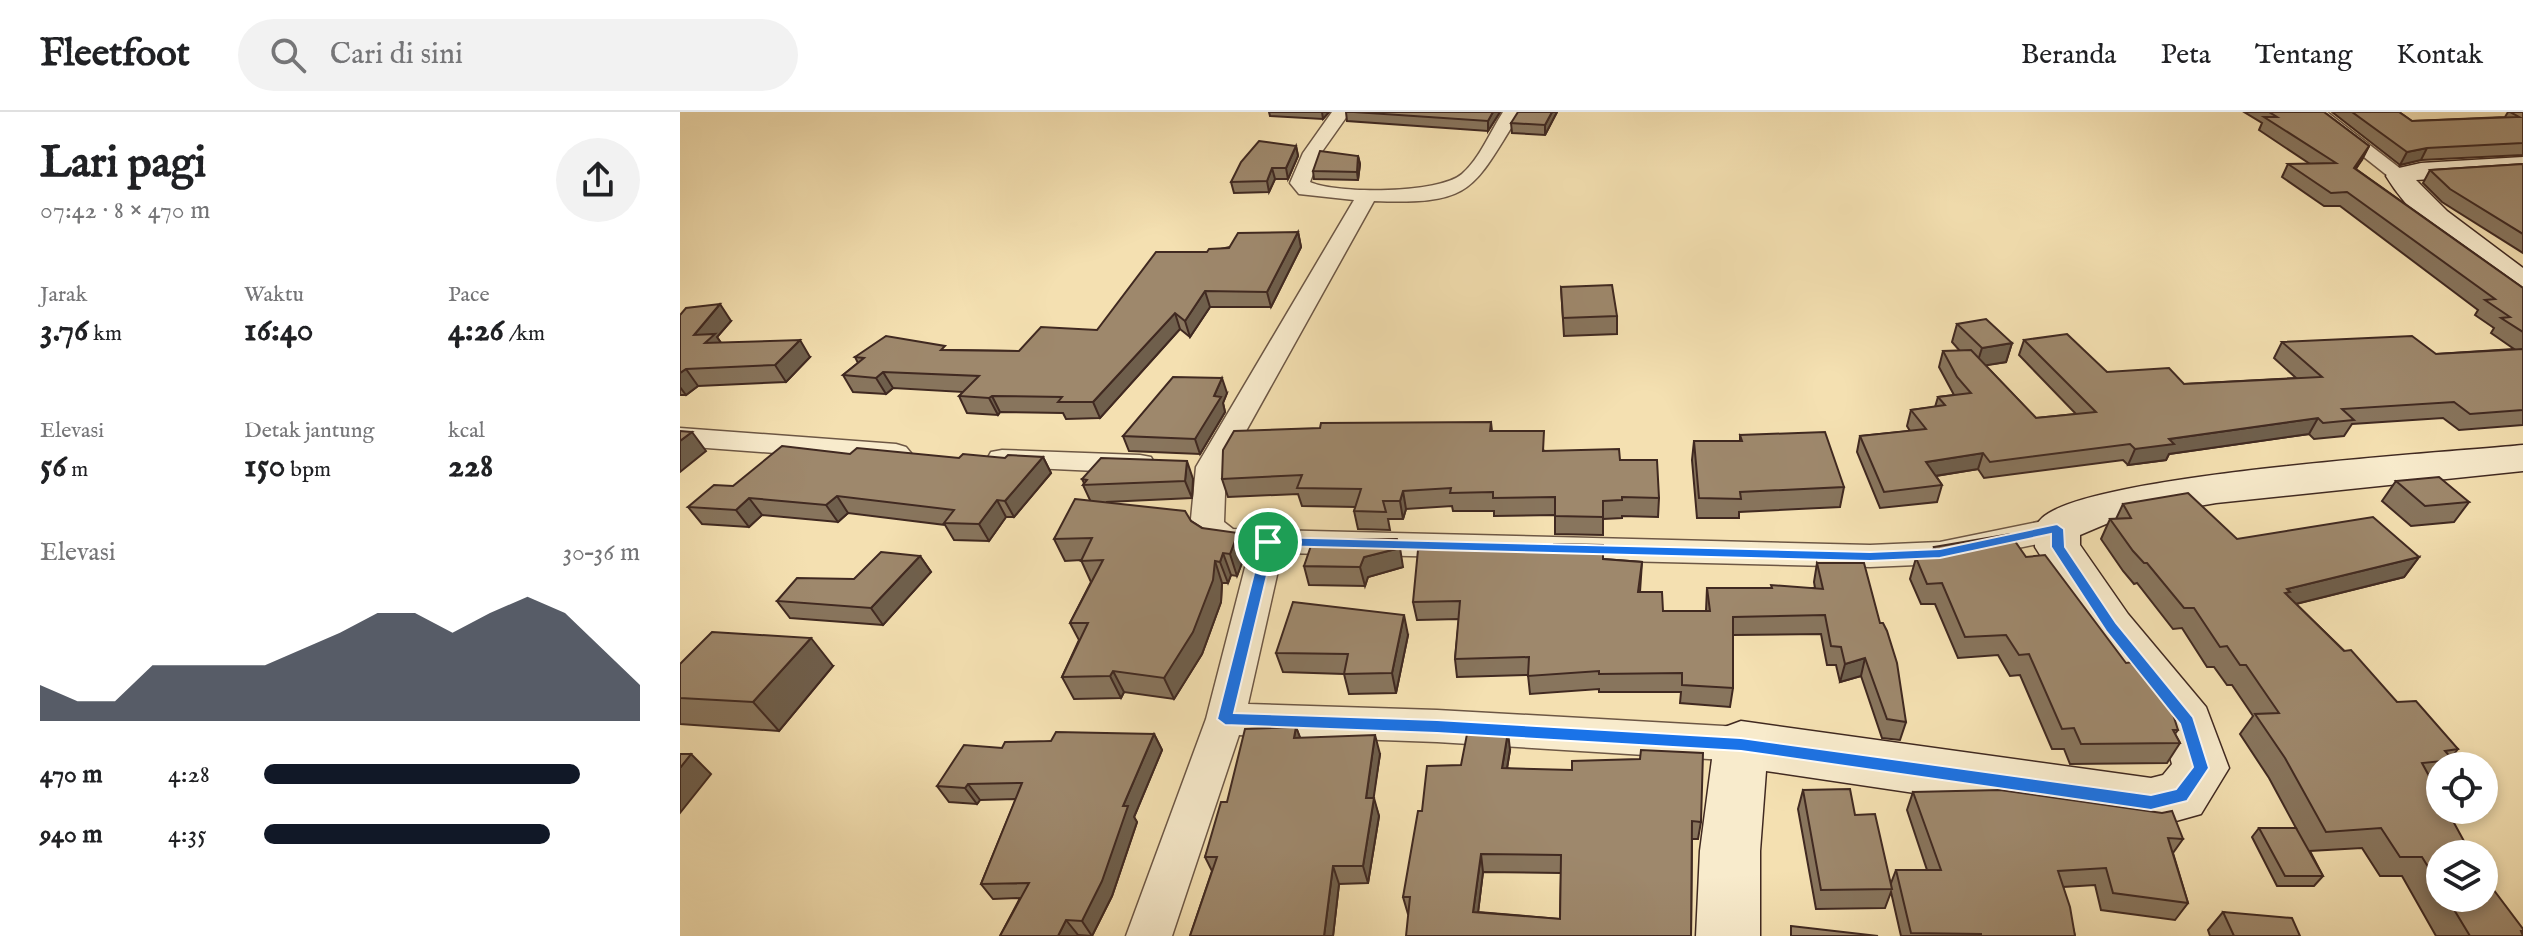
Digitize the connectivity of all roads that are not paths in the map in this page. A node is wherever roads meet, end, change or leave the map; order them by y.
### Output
1 (1341, 112) edge
2 (1512, 112) edge
3 (2316, 112) edge
4 (2523, 165) edge
5 (2400, 176) junction
6 (1367, 195) junction
7 (2523, 283) edge
8 (680, 437) edge
9 (930, 456) edge
10 (977, 458) edge
11 (2523, 458) edge
12 (1211, 467) junction
13 (2057, 529) junction
14 (1268, 542) junction
15 (1225, 719) junction
16 (1741, 744) junction
17 (1149, 936) edge
18 (1728, 936) edge

1 - 6 street
2 - 6 street
3 - 5 street
4 - 5 street
5 - 7 street
6 - 12 street
8 - 9 street
10 - 12 street
11 - 13 street
12 - 14 street
13 - 14 street
13 - 16 street
14 - 15 street
15 - 16 street
15 - 17 street
16 - 18 street

